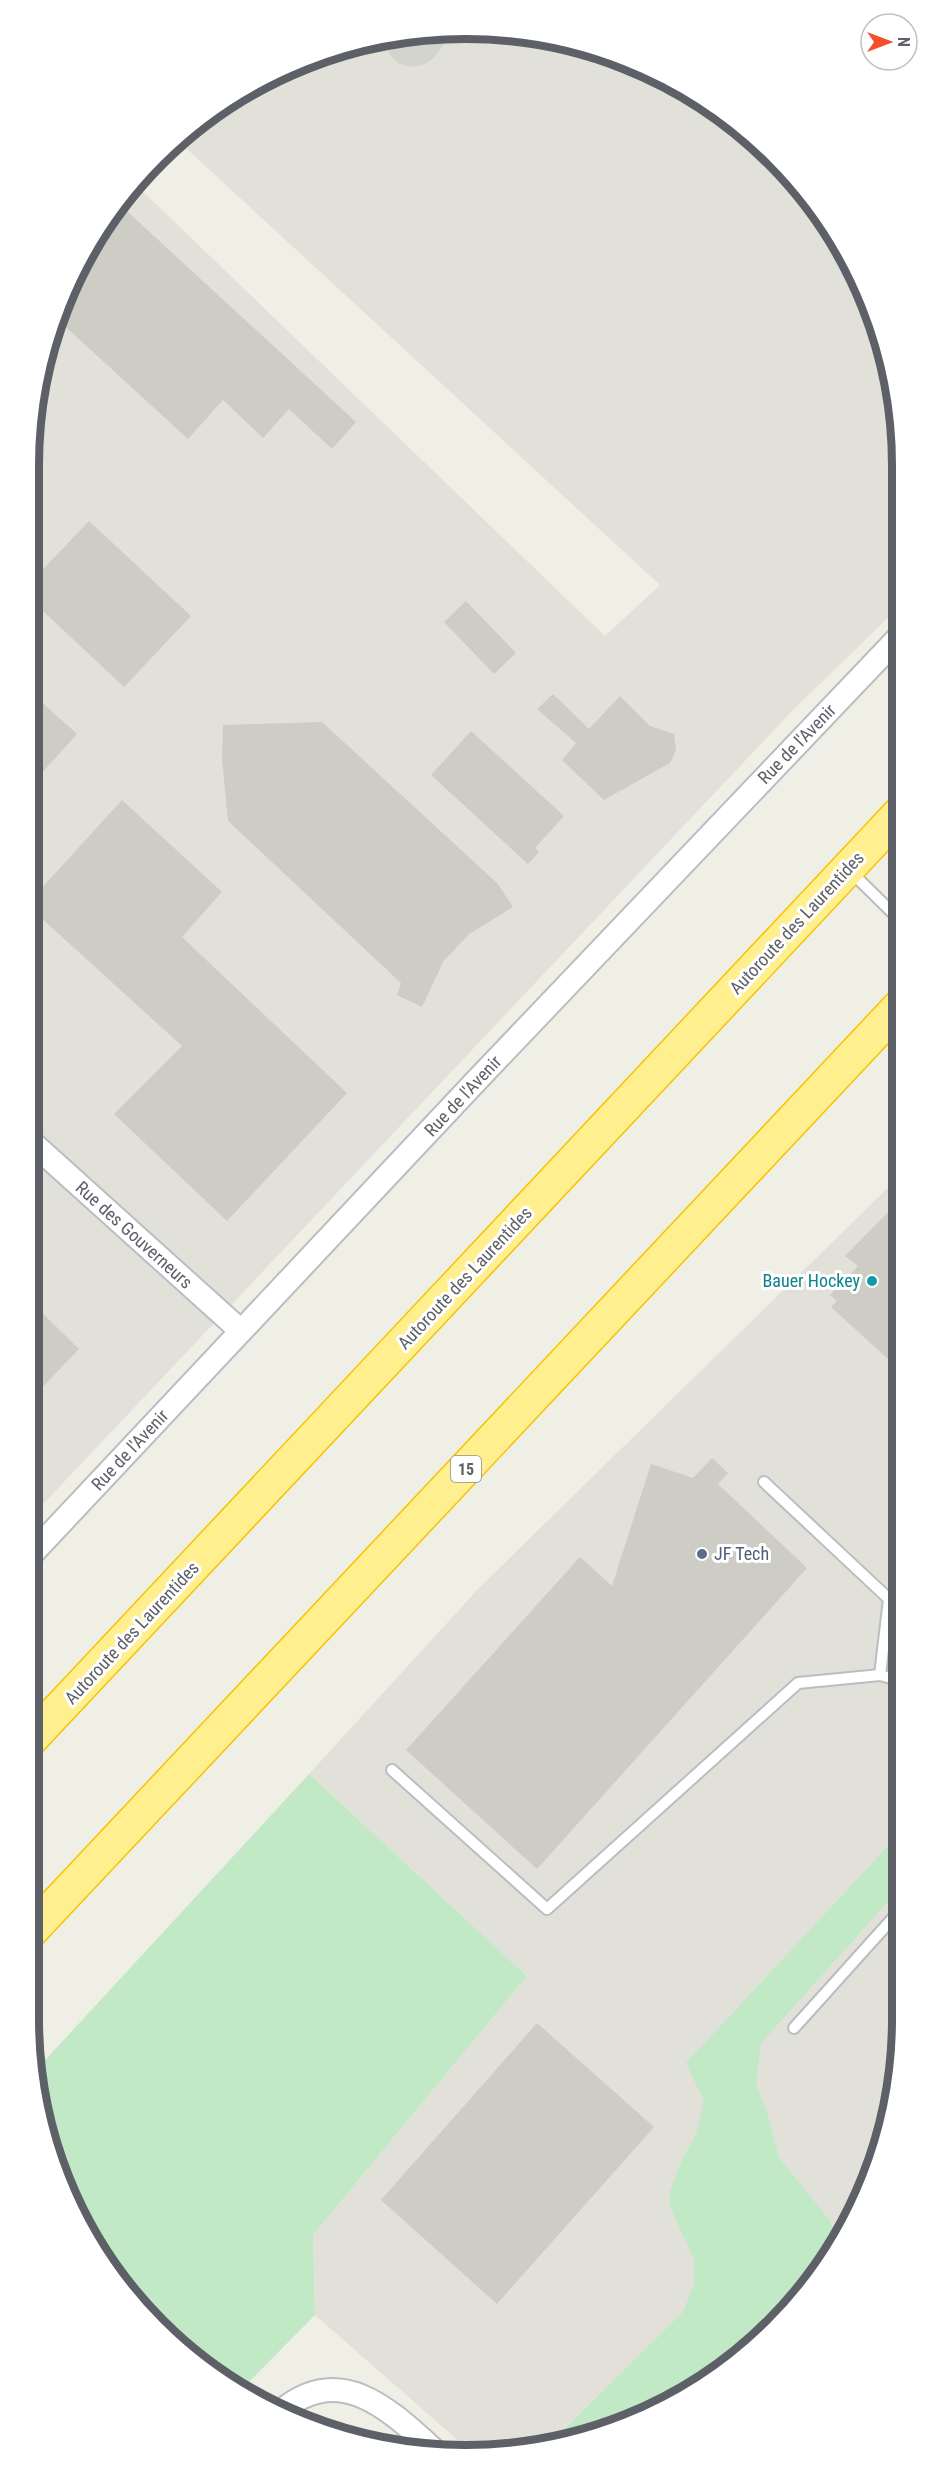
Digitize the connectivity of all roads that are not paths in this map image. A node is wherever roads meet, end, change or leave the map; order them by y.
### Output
1 (892, 644) edge
2 (892, 821) edge
3 (847, 869) junction
4 (892, 912) edge
5 (892, 1015) edge
6 (39, 1149) edge
7 (241, 1331) junction
8 (764, 1482) dead end
9 (39, 1546) edge
10 (880, 1675) junction
11 (892, 1678) edge
12 (39, 1731) edge
13 (392, 1770) dead end
14 (892, 1919) edge
15 (39, 1922) edge
16 (794, 2028) dead end
17 (288, 2406) edge
18 (425, 2443) edge

1 - 7 street, Rue de l'Avenir
2 - 3 highway, Autoroute des Laurentides
3 - 4 lane
3 - 12 highway, Autoroute des Laurentides
5 - 15 highway, 15
6 - 7 street, Rue des Gouverneurs
7 - 9 street, Rue de l'Avenir
8 - 10 lane
10 - 11 lane
10 - 13 lane
14 - 16 lane
17 - 18 street

